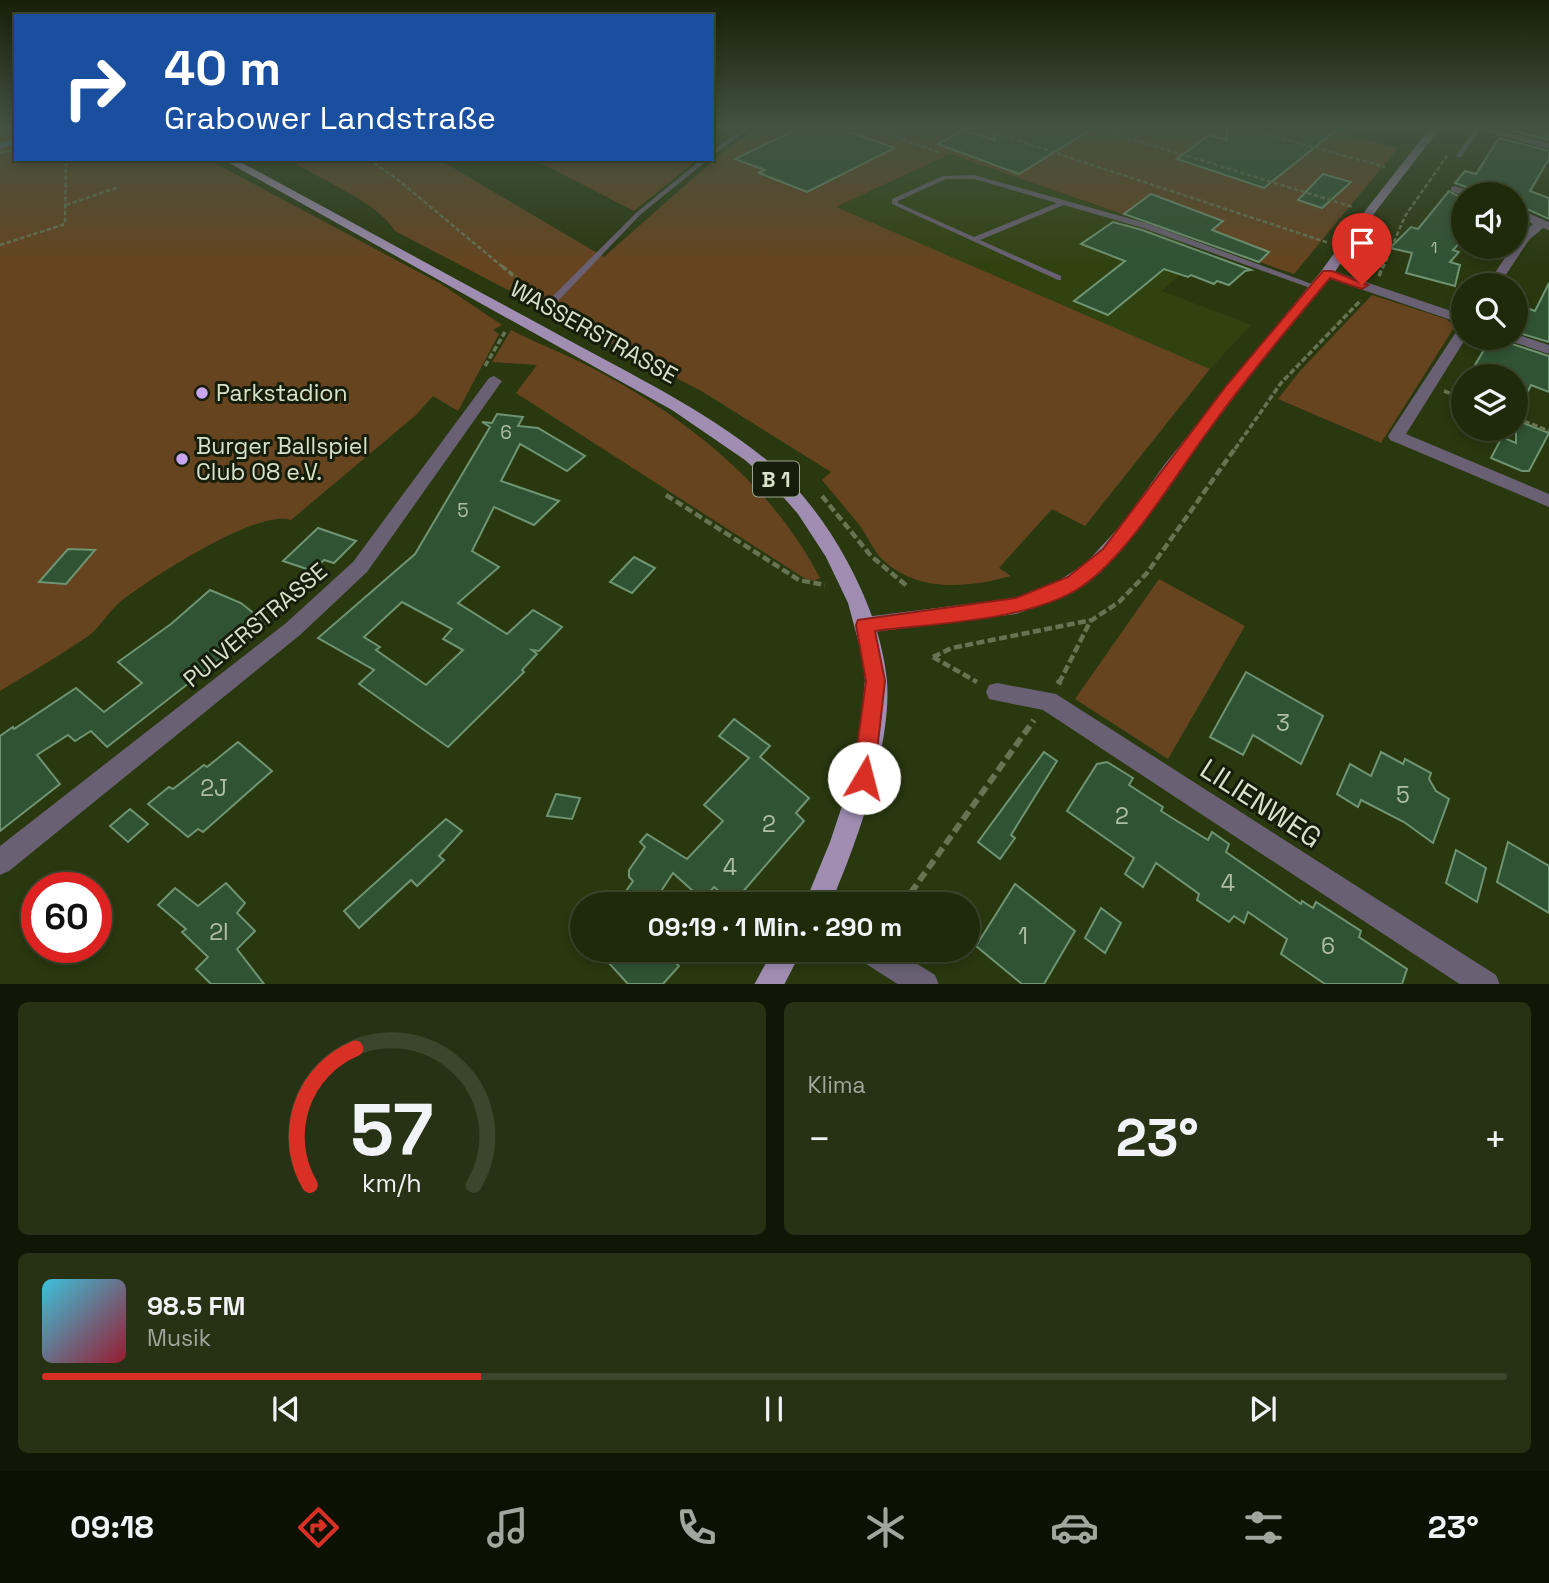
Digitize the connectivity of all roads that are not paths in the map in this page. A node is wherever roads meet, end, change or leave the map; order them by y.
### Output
1 (252, 173) edge
2 (689, 173) edge
3 (1400, 173) edge
4 (1066, 202) junction
5 (1528, 217) edge
6 (1545, 225) edge
7 (974, 240) junction
8 (1501, 273) edge
9 (1058, 278) dead end
10 (1322, 280) junction
11 (553, 301) road end
12 (1451, 316) edge
13 (1528, 342) edge
14 (1549, 349) edge
15 (1451, 350) edge
16 (494, 381) road end
17 (1549, 501) edge
18 (865, 625) junction
19 (997, 692) road end
20 (0, 862) edge
21 (823, 892) edge
22 (782, 962) edge
23 (889, 962) edge
24 (769, 984) edge
25 (923, 984) edge
26 (1484, 984) edge

1 - 18 main road, WASSERSTRASSE / B 1
2 - 11 lane
3 - 10 main road
4 - 7 lane
4 - 7 lane
4 - 10 lane
5 - 6 street
6 - 8 street
7 - 9 lane
10 - 12 street
10 - 18 main road
13 - 14 street
15 - 17 street
16 - 20 street, PULVERSTRASSE
18 - 21 main road, B 1
19 - 26 street, LILIENWEG
22 - 24 main road
23 - 25 street

